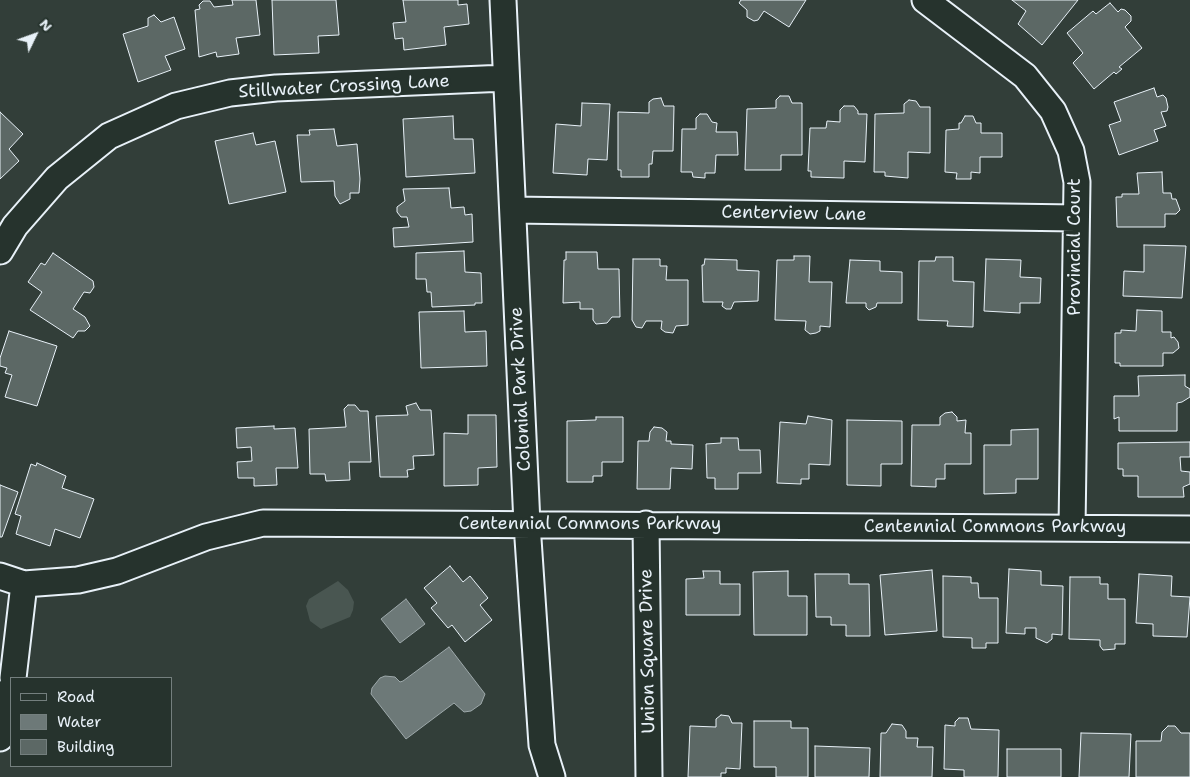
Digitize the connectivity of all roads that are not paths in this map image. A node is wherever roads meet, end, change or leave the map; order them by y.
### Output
1 (502, 0) edge
2 (925, 0) edge
3 (952, 8) edge
4 (506, 78) junction
5 (512, 210) junction
6 (1076, 218) junction
7 (0, 251) edge
8 (527, 524) junction
9 (646, 524) junction
10 (1072, 528) junction
11 (1190, 529) edge
12 (0, 576) edge
13 (24, 584) junction
14 (12, 677) edge
15 (10, 696) edge
16 (0, 738) edge
17 (552, 777) edge
18 (649, 777) edge

1 - 4 street, Colonial Park Drive
2 - 3 street, Provincial Court
3 - 6 street, Provincial Court
4 - 5 street, Colonial Park Drive
4 - 7 street, Stillwater Crossing Lane
5 - 6 street, Centerview Lane
5 - 8 street, Colonial Park Drive
6 - 10 street, Provincial Court
8 - 9 street, Centennial Commons Parkway
8 - 13 street, Centennial Commons Parkway
8 - 17 street, Colonial Park Drive
9 - 10 street, Centennial Commons Parkway
9 - 18 street, Union Square Drive
10 - 11 street, Centennial Commons Parkway
12 - 13 street, Centennial Commons Parkway
13 - 14 street
15 - 16 street

